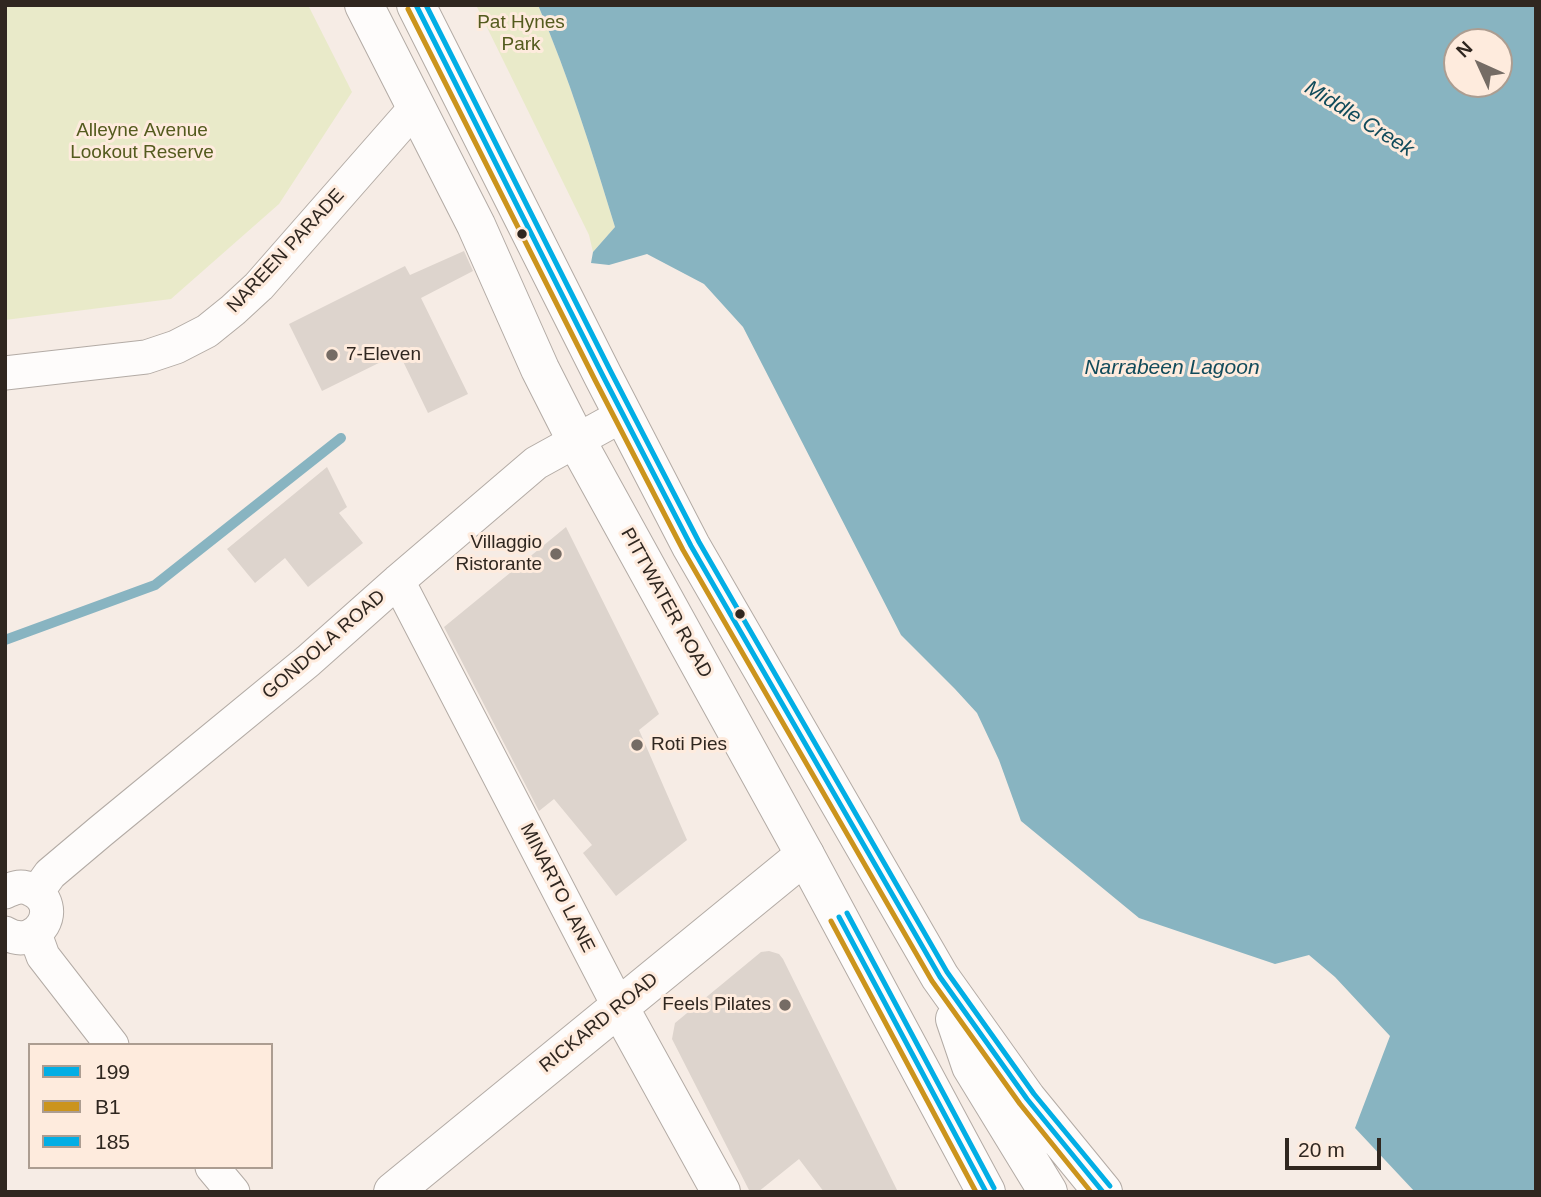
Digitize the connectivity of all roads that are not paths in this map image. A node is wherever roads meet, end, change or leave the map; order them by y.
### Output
1 (363, 5) edge
2 (416, 5) edge
3 (416, 107) junction
4 (5, 373) edge
5 (623, 415) junction
6 (576, 440) junction
7 (398, 581) junction
8 (805, 855) junction
9 (21, 892) edge
10 (20, 934) edge
11 (940, 977) junction
12 (619, 1007) junction
13 (110, 1043) edge
14 (954, 1133) junction
15 (214, 1169) edge
16 (233, 1192) edge
17 (393, 1192) edge
18 (721, 1192) edge
19 (967, 1192) edge
20 (986, 1192) edge
21 (1048, 1192) edge
22 (1103, 1192) edge

1 - 3 main road, PITTWATER ROAD
2 - 5 main road
3 - 4 street, NAREEN PARADE
3 - 6 main road, PITTWATER ROAD
5 - 6 street, GONDOLA ROAD
5 - 11 main road
6 - 7 street, GONDOLA ROAD
6 - 8 main road, PITTWATER ROAD
7 - 9 street, GONDOLA ROAD
7 - 12 street, MINARTO LANE
8 - 12 main road, RICKARD ROAD
8 - 14 main road, PITTWATER ROAD
9 - 10 street
10 - 13 street
11 - 21 main road
11 - 22 main road
12 - 17 main road, RICKARD ROAD
12 - 18 main road, MINARTO LANE
14 - 19 main road
14 - 20 main road, PITTWATER ROAD
15 - 16 street

